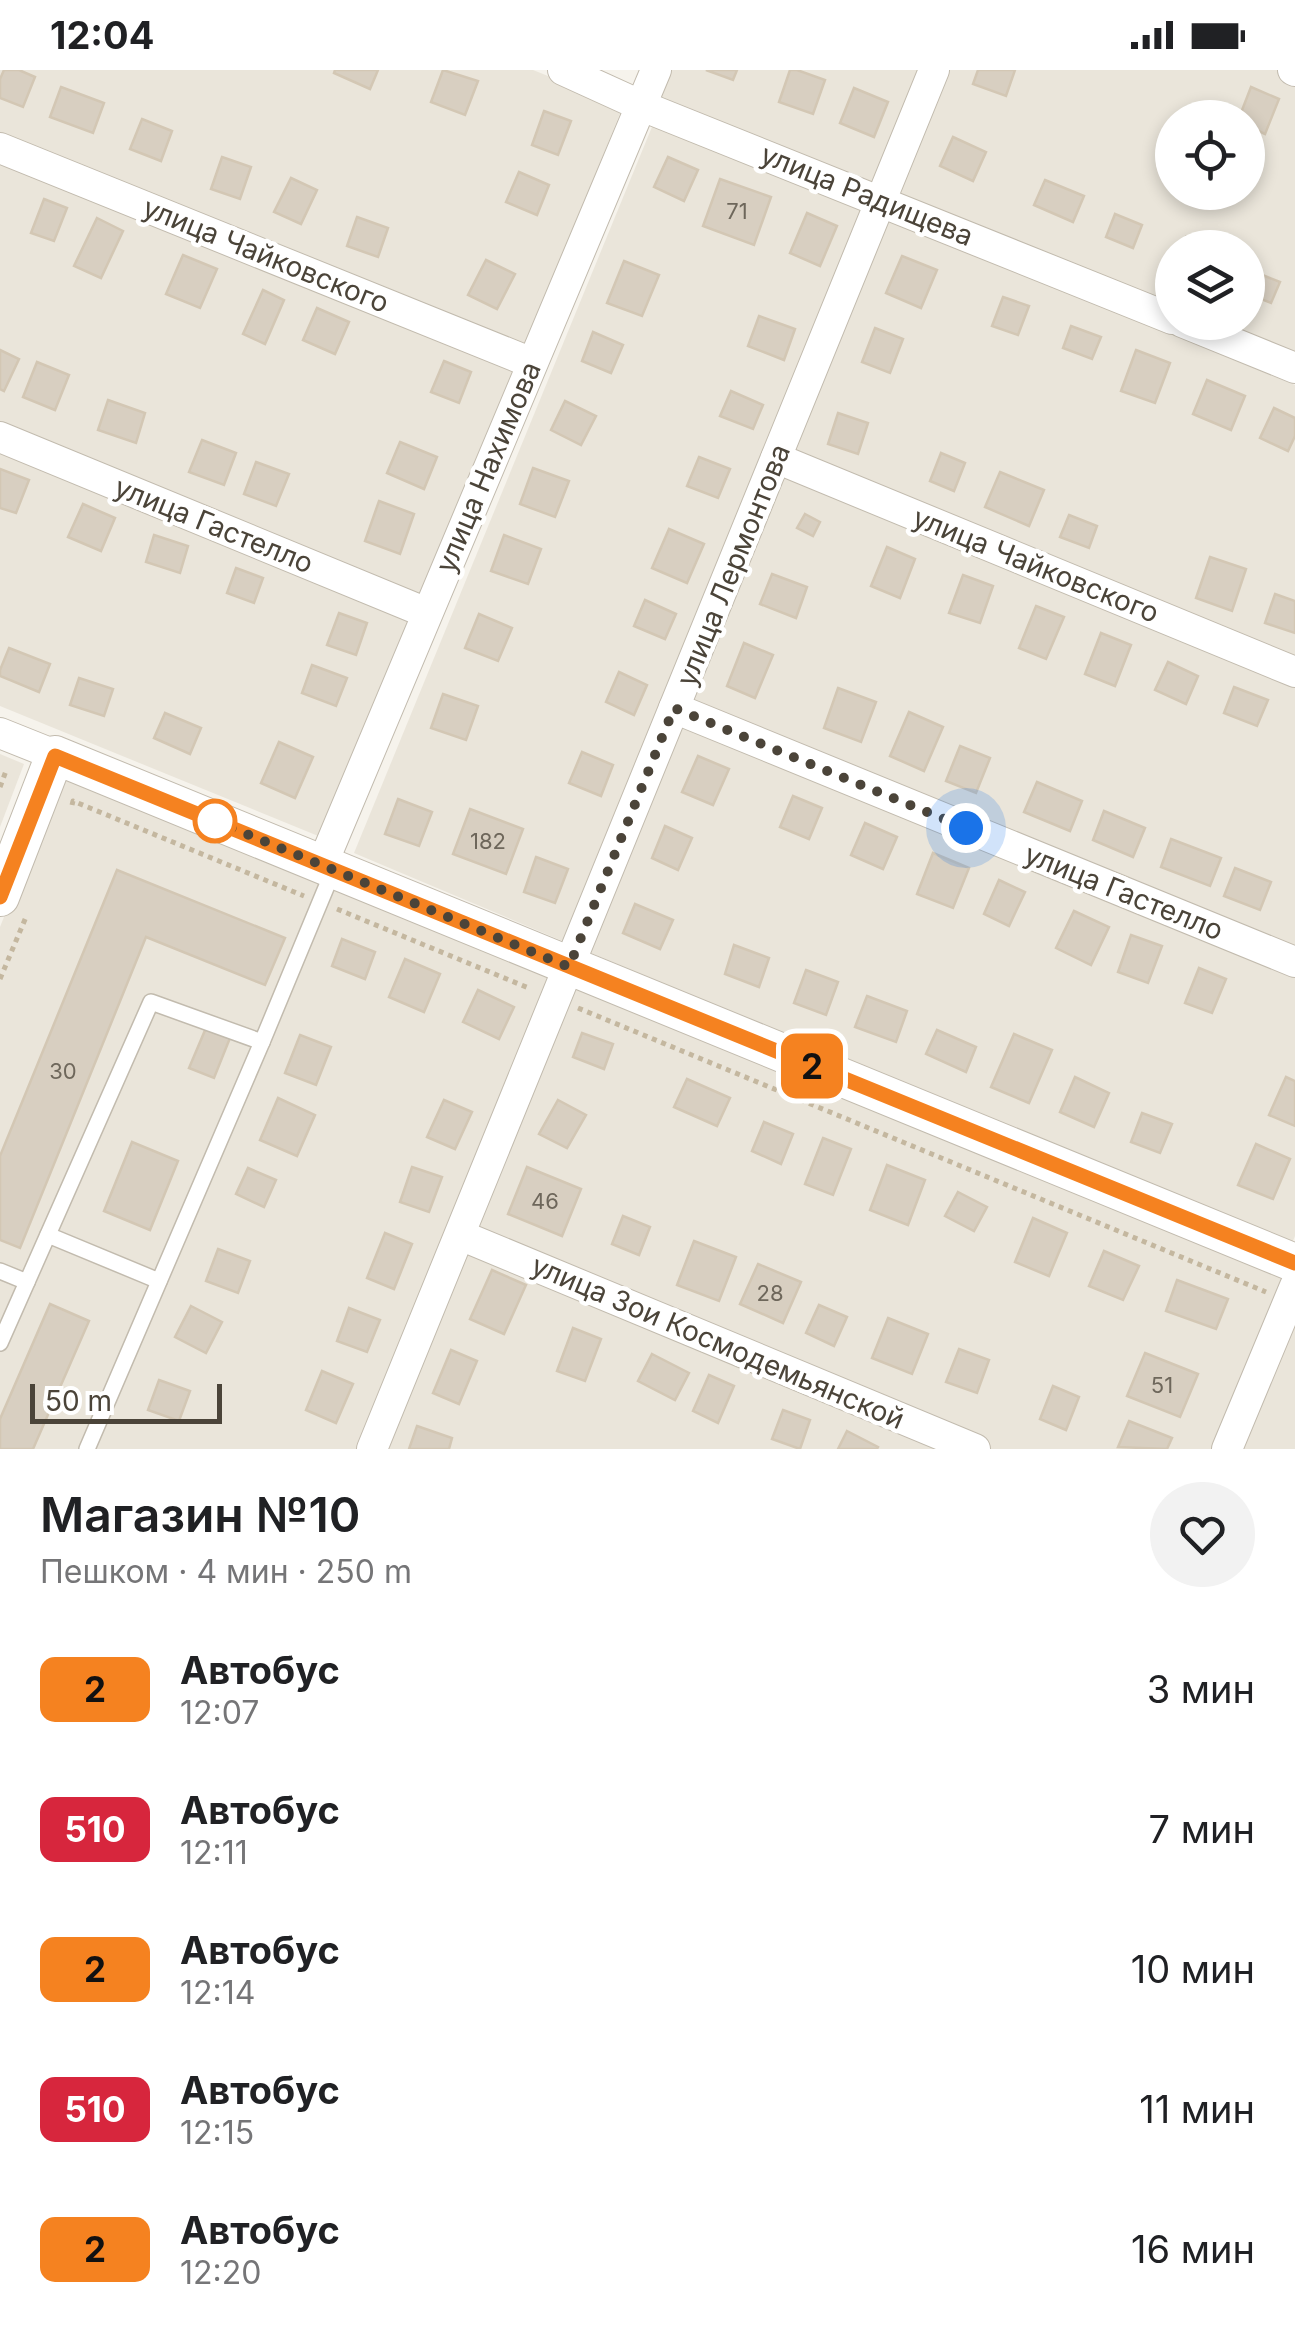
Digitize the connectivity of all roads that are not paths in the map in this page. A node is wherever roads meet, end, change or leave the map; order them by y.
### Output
1 (563, 70) edge
2 (656, 70) edge
3 (934, 70) edge
4 (642, 106) junction
5 (0, 148) edge
6 (881, 201) junction
7 (1155, 312) edge
8 (1226, 340) edge
9 (532, 363) junction
10 (1295, 368) edge
11 (0, 437) edge
12 (776, 458) junction
13 (428, 613) junction
14 (1295, 672) edge
15 (674, 708) junction
16 (0, 733) edge
17 (55, 756) junction
18 (325, 879) junction
19 (15, 902) edge
20 (1295, 962) edge
21 (562, 983) junction
22 (262, 1042) junction
23 (48, 1234) junction
24 (460, 1234) junction
25 (1295, 1263) edge
26 (0, 1272) edge
27 (159, 1281) junction
28 (27, 1282) junction
29 (1292, 1294) edge
30 (0, 1343) edge
31 (87, 1449) edge
32 (372, 1449) edge
33 (975, 1449) edge
34 (1227, 1449) edge

1 - 4 street, улица Радищева
2 - 4 street, улица Нахимова
3 - 6 street, улица Лермонтова
4 - 6 street, улица Радищева
4 - 9 street, улица Нахимова
5 - 9 street, улица Чайковского
6 - 7 street, улица Радищева
6 - 12 street, улица Лермонтова
8 - 10 street
9 - 13 street, улица Нахимова
11 - 13 street, улица Гастелло
12 - 14 street, улица Чайковского
12 - 15 street, улица Лермонтова
13 - 18 street, улица Нахимова
15 - 20 street, улица Гастелло
15 - 21 street, улица Лермонтова
16 - 17 street
17 - 18 street
17 - 19 street
18 - 21 street
18 - 22 lane
21 - 24 street, улица Лермонтова
21 - 25 street
22 - 23 lane
22 - 27 lane
23 - 27 lane
23 - 28 lane
24 - 32 street, улица Лермонтова
24 - 33 street, улица Зои Космодемьянской
26 - 28 lane
27 - 31 lane
28 - 30 lane
29 - 34 street

